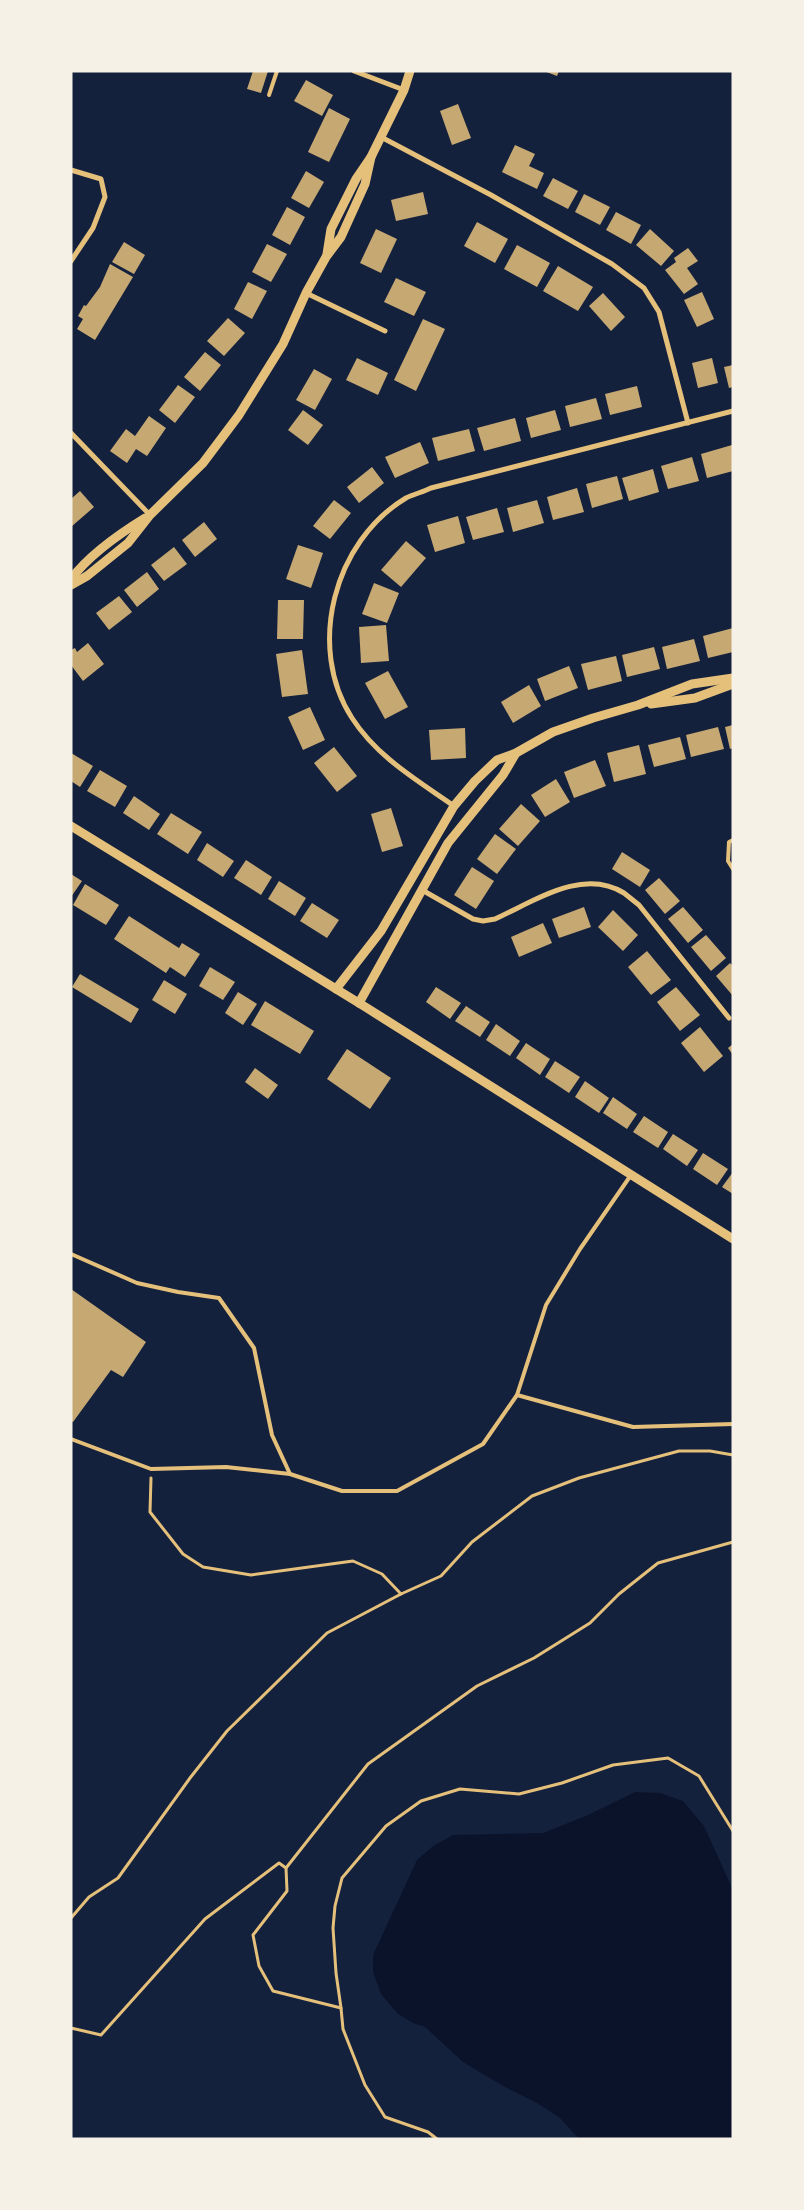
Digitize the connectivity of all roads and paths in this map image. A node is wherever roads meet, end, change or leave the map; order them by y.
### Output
1 (277, 71) edge
2 (354, 71) edge
3 (410, 71) edge
4 (404, 90) junction
5 (269, 95) dead end
6 (381, 137) junction
7 (71, 170) edge
8 (71, 261) edge
9 (306, 294) junction
10 (385, 331) dead end
11 (733, 411) edge
12 (688, 423) junction
13 (71, 433) edge
14 (150, 515) junction
15 (71, 579) edge
16 (71, 585) edge
17 (733, 678) edge
18 (733, 684) edge
19 (638, 705) junction
20 (516, 754) junction
21 (454, 806) junction
22 (468, 817) junction
23 (71, 826) edge
24 (733, 840) edge
25 (733, 869) edge
26 (409, 882) junction
27 (422, 890) junction
28 (336, 989) junction
29 (359, 1003) junction
30 (729, 1018) dead end
31 (631, 1175) junction
32 (733, 1239) edge
33 (71, 1254) edge
34 (516, 1395) junction
35 (733, 1424) edge
36 (71, 1439) edge
37 (733, 1455) edge
38 (151, 1470) junction
39 (290, 1474) junction
40 (733, 1542) edge
41 (401, 1594) junction
42 (733, 1831) edge
43 (286, 1868) junction
44 (71, 1918) edge
45 (341, 2008) junction
46 (71, 2028) edge
47 (437, 2139) edge

1 - 5 lane
2 - 4 street
3 - 4 street
4 - 6 street
6 - 9 street
6 - 12 street
7 - 8 street
9 - 10 street
9 - 14 street
11 - 12 street
12 - 21 street
13 - 14 street
14 - 15 street
14 - 16 street
17 - 19 street
18 - 19 street
19 - 20 street
20 - 21 street
20 - 22 street
21 - 22 street
21 - 26 street
22 - 27 street
23 - 28 street
24 - 25 lane
26 - 27 street
26 - 28 street
27 - 29 street
27 - 30 street
28 - 29 street
29 - 31 street
31 - 32 street
31 - 34 lane
33 - 39 lane
34 - 35 lane
34 - 39 lane
36 - 38 lane
37 - 41 path
38 - 39 lane
38 - 41 path
40 - 43 path
41 - 44 path
42 - 45 path
43 - 45 path
43 - 46 path
45 - 47 path

